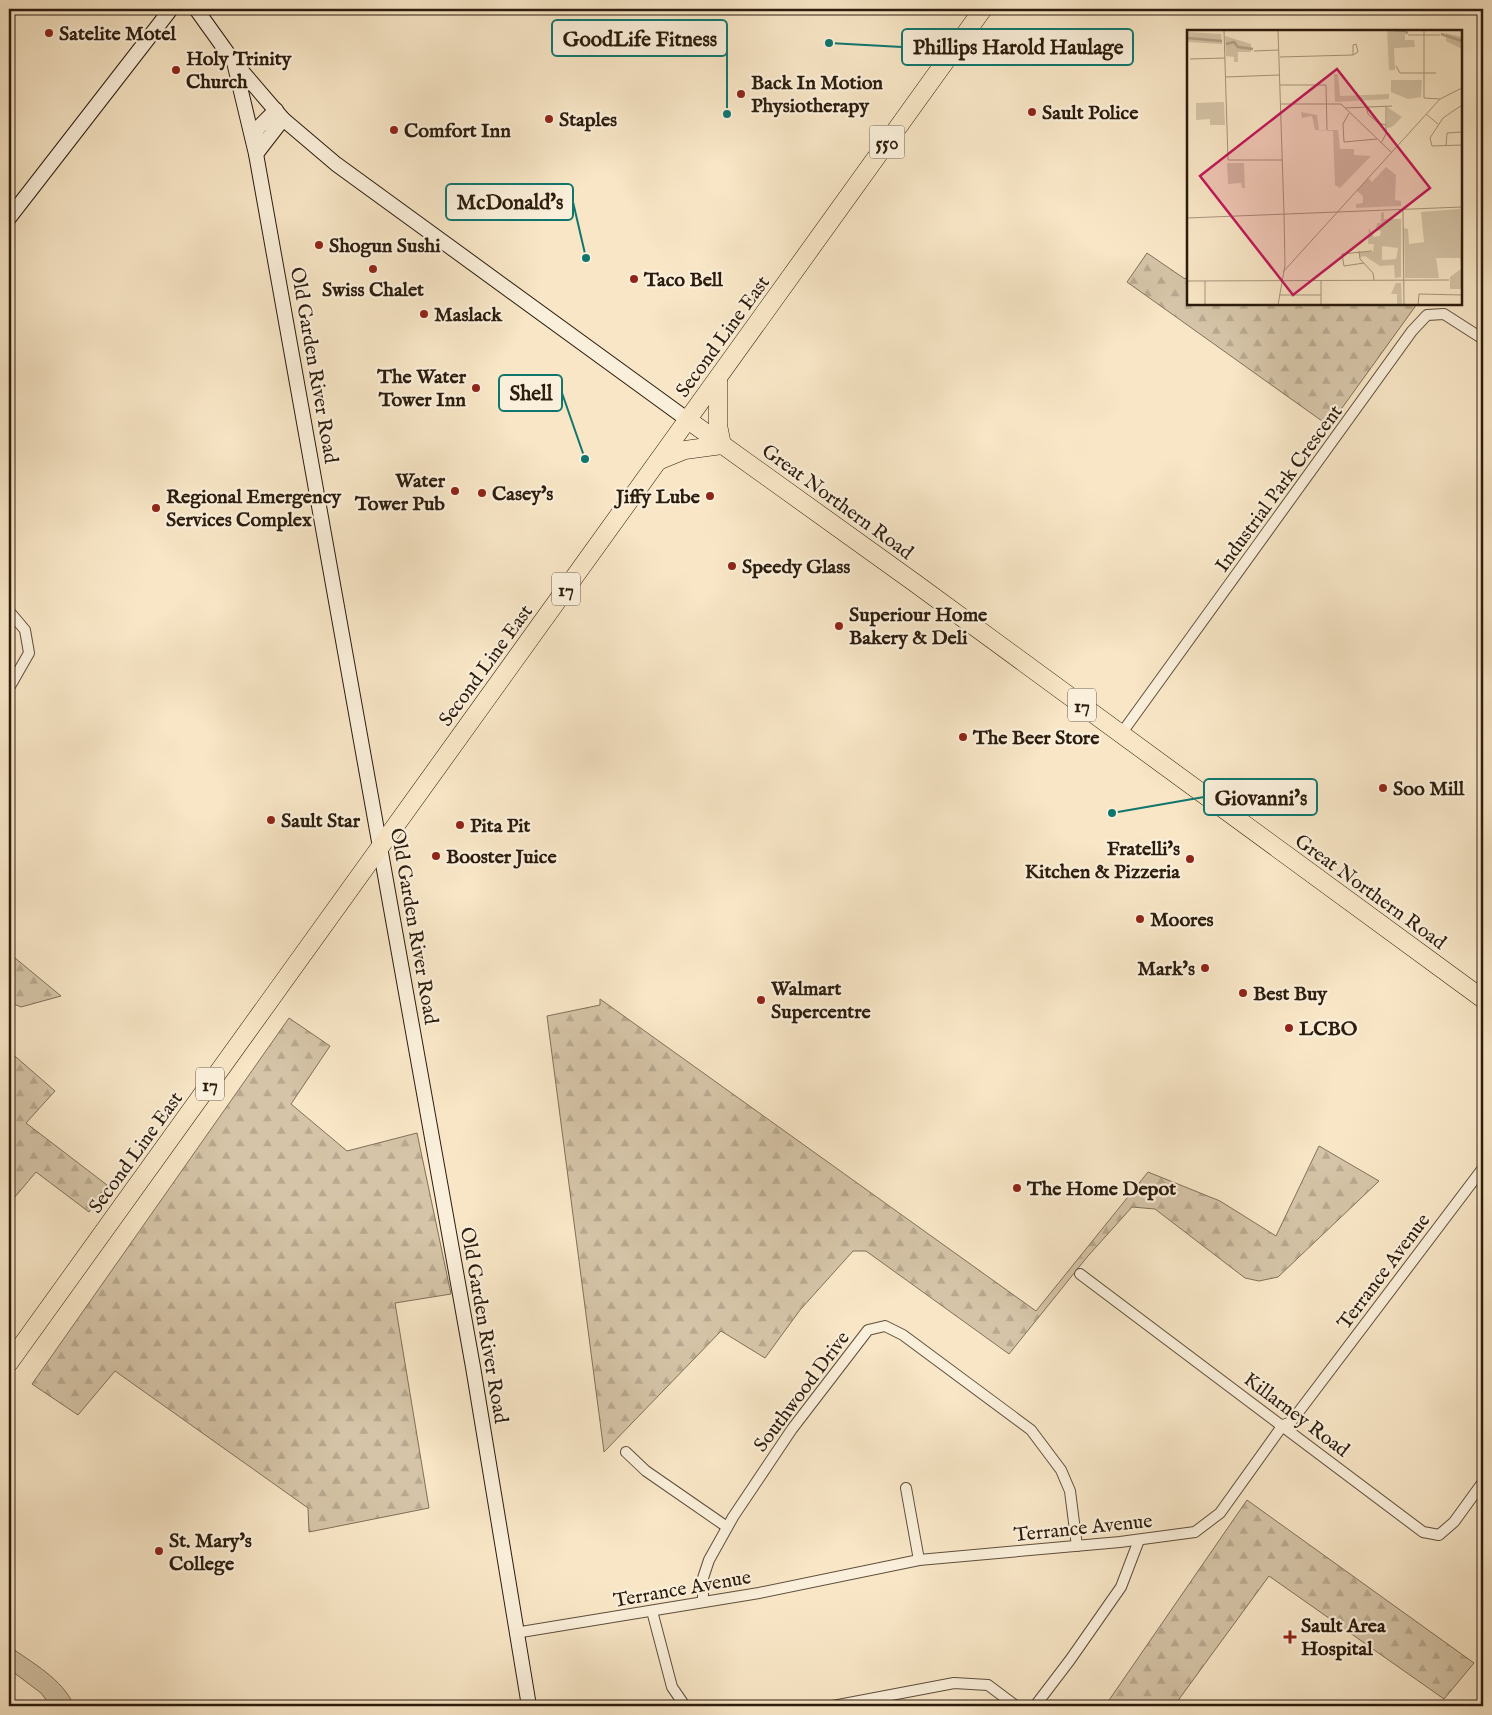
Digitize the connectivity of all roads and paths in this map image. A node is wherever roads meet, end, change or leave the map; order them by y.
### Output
1 (171, 9) edge
2 (196, 9) edge
3 (984, 9) edge
4 (234, 62) junction
5 (279, 115) junction
6 (253, 139) junction
7 (256, 154) junction
8 (9, 218) edge
9 (1483, 339) edge
10 (718, 378) junction
11 (688, 420) junction
12 (722, 445) junction
13 (658, 462) junction
14 (9, 612) edge
15 (9, 688) edge
16 (1121, 734) junction
17 (381, 846) junction
18 (1483, 999) edge
19 (1483, 1168) edge
20 (1080, 1274) dead end
21 (40, 1321) junction
22 (9, 1363) edge
23 (9, 1370) edge
24 (1283, 1425) junction
25 (626, 1452) dead end
26 (1483, 1482) edge
27 (906, 1488) dead end
28 (727, 1527) junction
29 (1139, 1540) junction
30 (1078, 1546) junction
31 (919, 1560) junction
32 (703, 1601) junction
33 (652, 1611) junction
34 (515, 1633) junction
35 (529, 1706) edge
36 (685, 1706) edge
37 (833, 1706) edge
38 (1016, 1706) edge
39 (1035, 1706) edge

1 - 8 main road
2 - 4 main road, Great Northern Road
3 - 10 highway, Second Line East / 550
4 - 5 main road, Great Northern Road
4 - 6 main road, Old Garden River Road
5 - 6 main road
5 - 7 main road
5 - 11 main road, Great Northern Road
6 - 7 main road, Old Garden River Road
7 - 17 main road, Old Garden River Road
9 - 16 street, Industrial Park Crescent
10 - 11 highway, Second Line East / 550
10 - 12 highway
11 - 12 highway, Great Northern Road / 17
11 - 13 highway, Second Line East / 17
12 - 13 highway
12 - 16 highway, Great Northern Road / 17
13 - 17 highway, Second Line East / 17
14 - 15 street
16 - 18 highway, Great Northern Road / 17
17 - 21 highway, Second Line East / 17
17 - 34 main road, Old Garden River Road
19 - 24 street, Terrance Avenue
20 - 24 street, Killarney Road
21 - 22 highway, Second Line East / 17
21 - 23 highway, Second Line East / 17
24 - 26 street, Killarney Road
24 - 29 street, Terrance Avenue
25 - 28 street
27 - 31 street
28 - 30 street, Southwood Drive
28 - 32 street, Southwood Drive
29 - 30 street, Terrance Avenue
29 - 39 street
30 - 31 street, Terrance Avenue
31 - 32 street, Terrance Avenue
32 - 33 street, Terrance Avenue
33 - 34 street, Terrance Avenue
33 - 36 street
34 - 35 main road, Old Garden River Road
37 - 38 street

